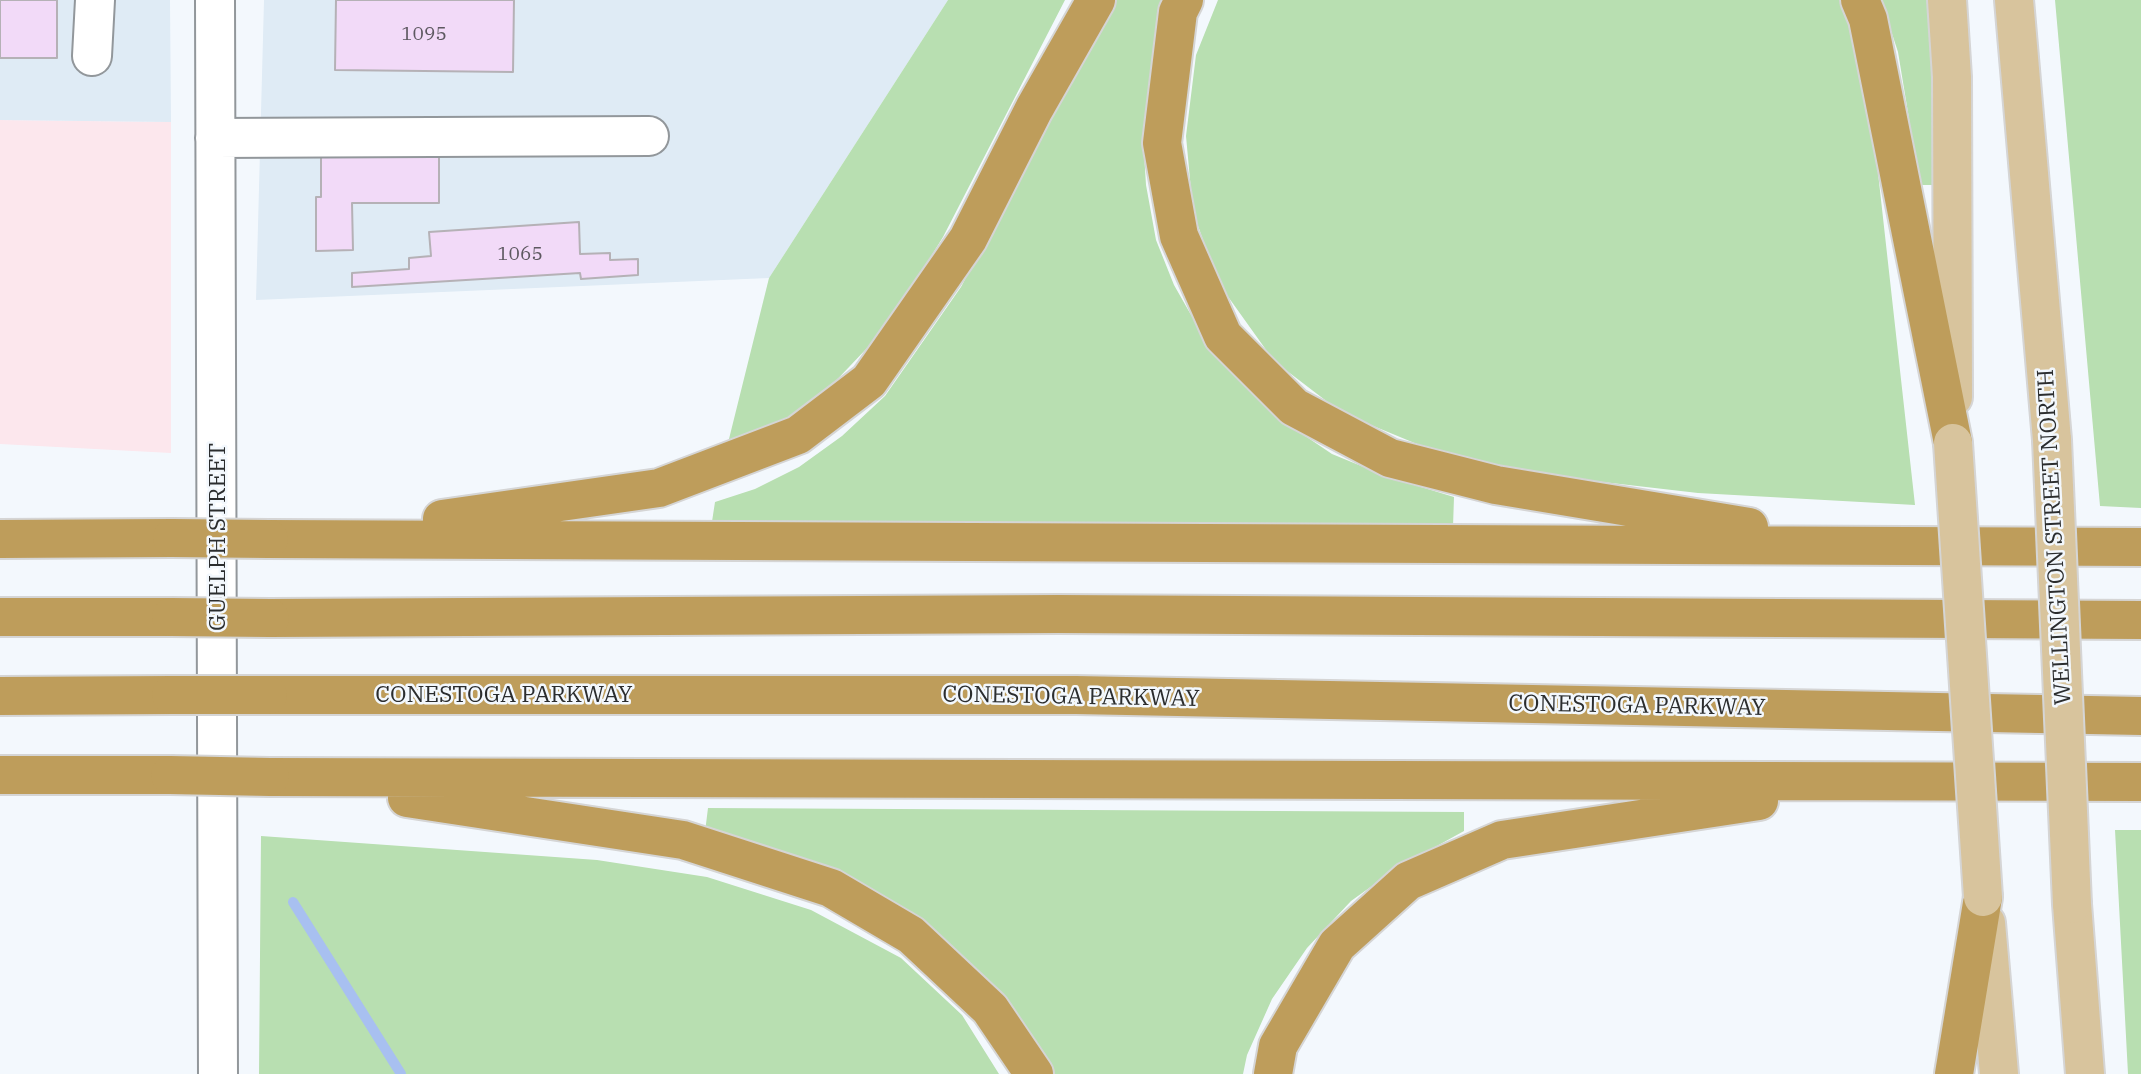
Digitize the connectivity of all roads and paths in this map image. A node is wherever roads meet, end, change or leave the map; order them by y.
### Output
1 (95, 0) edge
2 (215, 0) edge
3 (1096, 0) edge
4 (1184, 0) edge
5 (1860, 0) edge
6 (1947, 0) edge
7 (2014, 0) edge
8 (92, 56) dead end
9 (649, 136) dead end
10 (215, 138) junction
11 (1953, 443) junction
12 (313, 537) junction
13 (0, 539) edge
14 (1855, 546) junction
15 (2141, 547) edge
16 (0, 617) edge
17 (2141, 620) edge
18 (0, 696) edge
19 (2141, 716) edge
20 (0, 775) edge
21 (330, 779) junction
22 (1882, 782) junction
23 (2141, 782) edge
24 (1983, 897) junction
25 (218, 1074) edge
26 (1034, 1074) edge
27 (1273, 1074) edge
28 (1954, 1074) edge
29 (1998, 1074) edge
30 (2085, 1074) edge

1 - 8 street
2 - 10 street, GUELPH STREET
3 - 12 highway
4 - 14 highway
5 - 11 highway
6 - 11 main road
7 - 30 main road, WELLINGTON STREET NORTH, bridge
9 - 10 street
10 - 25 street, GUELPH STREET
11 - 24 main road, bridge
12 - 13 highway, bridge
12 - 14 highway
14 - 15 highway
16 - 17 highway, bridge
18 - 19 highway, CONESTOGA PARKWAY, bridge
20 - 21 highway, bridge
21 - 22 highway
21 - 26 highway
22 - 23 highway
22 - 27 highway
24 - 28 highway
24 - 29 main road

